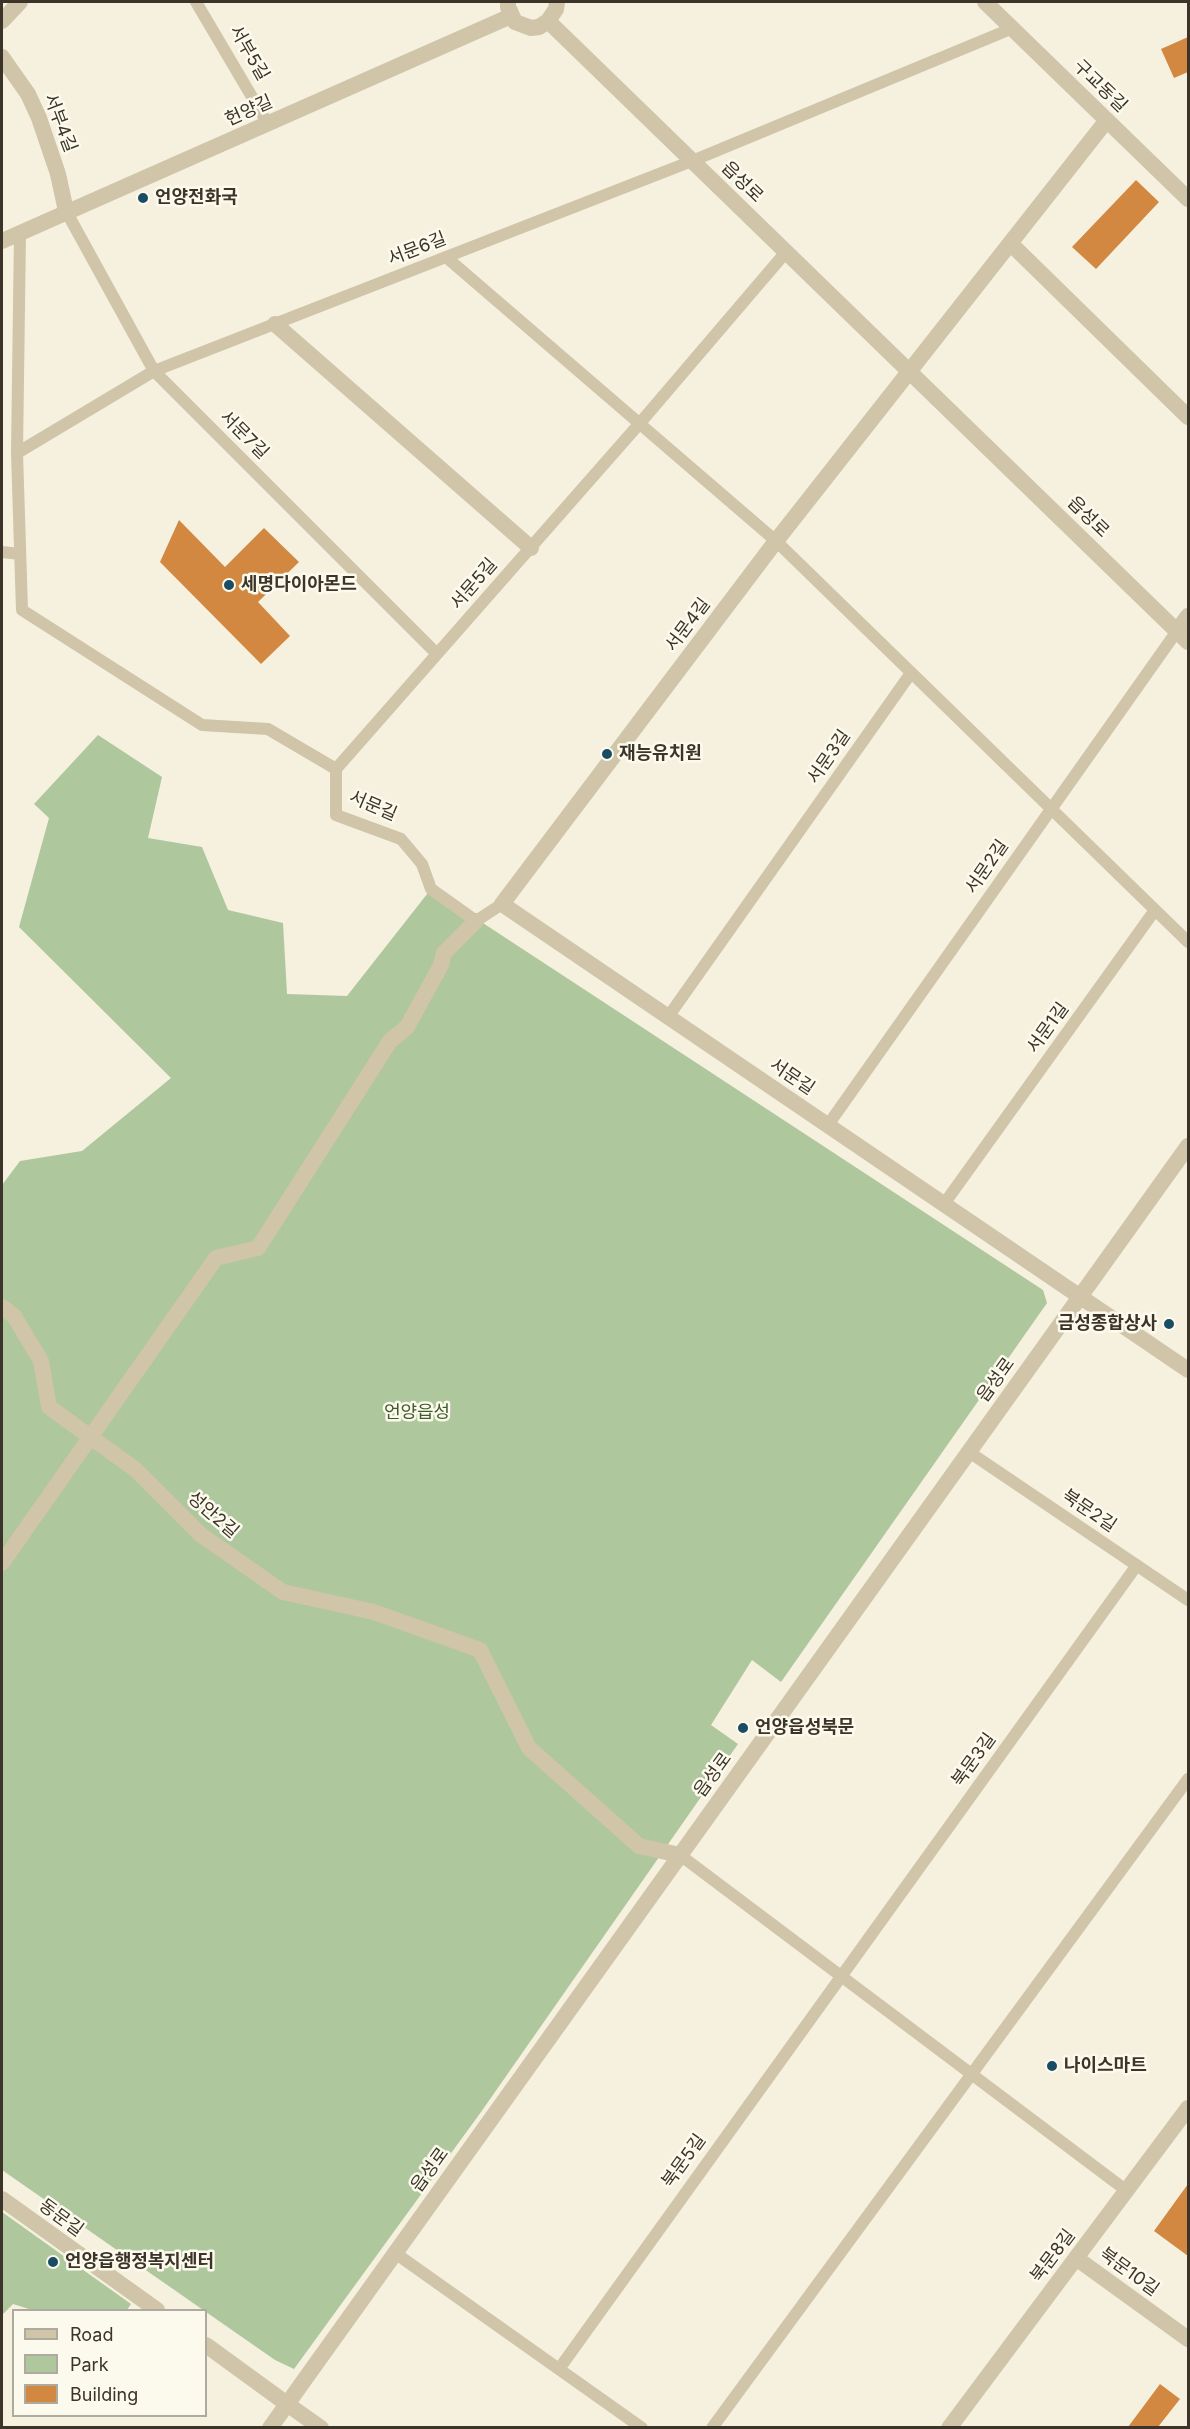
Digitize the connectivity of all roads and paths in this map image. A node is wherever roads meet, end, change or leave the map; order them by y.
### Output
1 (20, 2) edge
2 (196, 2) edge
3 (557, 2) edge
4 (985, 2) edge
5 (509, 9) edge
6 (2, 21) edge
7 (548, 21) junction
8 (1013, 28) junction
9 (2, 57) edge
10 (1107, 120) junction
11 (268, 124) junction
12 (692, 161) junction
13 (1188, 199) edge
14 (66, 211) junction
15 (20, 233) junction
16 (2, 241) edge
17 (1010, 243) junction
18 (786, 252) junction
19 (446, 257) junction
20 (274, 324) junction
21 (154, 371) junction
22 (909, 371) junction
23 (1188, 417) edge
24 (640, 423) junction
25 (17, 453) junction
26 (776, 541) junction
27 (531, 548) junction
28 (2, 552) edge
29 (20, 554) junction
30 (1188, 615) edge
31 (1183, 636) edge
32 (437, 654) junction
33 (911, 673) junction
34 (336, 769) junction
35 (1050, 808) junction
36 (502, 904) junction
37 (1155, 910) junction
38 (476, 921) junction
39 (1188, 942) edge
40 (668, 1017) junction
41 (828, 1125) junction
42 (1188, 1146) edge
43 (944, 1204) junction
44 (1080, 1297) junction
45 (2, 1306) edge
46 (1188, 1370) edge
47 (90, 1438) junction
48 (969, 1452) junction
49 (2, 1563) edge
50 (1137, 1565) junction
51 (1188, 1600) edge
52 (1188, 1779) edge
53 (680, 1855) junction
54 (842, 1976) junction
55 (972, 2074) junction
56 (1188, 2108) edge
57 (1127, 2191) junction
58 (2, 2199) edge
59 (395, 2253) junction
60 (1076, 2258) junction
61 (156, 2309) edge
62 (1188, 2339) edge
63 (207, 2346) edge
64 (559, 2369) junction
65 (287, 2404) junction
66 (270, 2427) edge
67 (321, 2427) edge
68 (642, 2427) edge
69 (712, 2427) edge
70 (949, 2427) edge

1 - 6 street
2 - 11 lane, 서부5길
3 - 7 street
4 - 8 street, 구교동길
5 - 7 street
5 - 11 street, 헌양길
7 - 12 street, 읍성로
8 - 10 street, 구교동길
8 - 12 lane, 서문6길
9 - 14 street, 서부4길
10 - 13 street, 구교동길
10 - 17 street
11 - 14 street, 헌양길
12 - 18 street, 읍성로
12 - 19 lane, 서문6길
14 - 15 street, 헌양길
14 - 21 lane, 서문7길
15 - 16 street, 헌양길
15 - 25 lane, 서문길
17 - 22 street
17 - 23 street
18 - 22 street, 읍성로
18 - 24 lane, 서문5길
19 - 20 lane, 서문6길
19 - 24 lane
20 - 21 lane, 서문6길
20 - 27 street
21 - 25 lane, 서문6길
21 - 32 lane, 서문7길
22 - 26 street, 서문4길
22 - 31 street, 읍성로
24 - 26 lane
24 - 27 lane, 서문5길
25 - 29 lane, 서문길
26 - 33 lane
26 - 36 street, 서문4길
27 - 32 lane, 서문5길
28 - 29 lane
29 - 34 lane, 서문길
30 - 31 street
31 - 35 lane, 서문2길
32 - 34 lane, 서문5길
33 - 35 lane
33 - 40 lane, 서문3길
34 - 38 lane, 서문길
35 - 37 lane
35 - 41 lane, 서문2길
36 - 38 lane
36 - 40 street, 서문길
37 - 39 lane
37 - 43 lane, 서문1길
38 - 47 street
40 - 41 street, 서문길
41 - 43 street, 서문길
42 - 44 street, 읍성로
43 - 44 street, 서문길
44 - 46 street, 서문길
44 - 48 street, 읍성로
45 - 47 street, 성안2길
47 - 49 street
47 - 53 street, 성안2길
48 - 50 lane, 북문2길
48 - 53 street, 읍성로
50 - 51 lane, 북문2길
50 - 54 lane, 북문3길
52 - 55 lane
53 - 54 lane
53 - 59 street, 읍성로
54 - 55 lane
54 - 64 lane, 북문5길
55 - 57 lane
55 - 69 lane
56 - 57 street, 북문8길
57 - 60 street, 북문8길
58 - 61 street, 동문길
59 - 64 lane
59 - 65 street, 읍성로
60 - 62 street, 북문10길
60 - 70 street, 북문8길
63 - 65 street
64 - 68 lane
65 - 66 street, 읍성로
65 - 67 street

